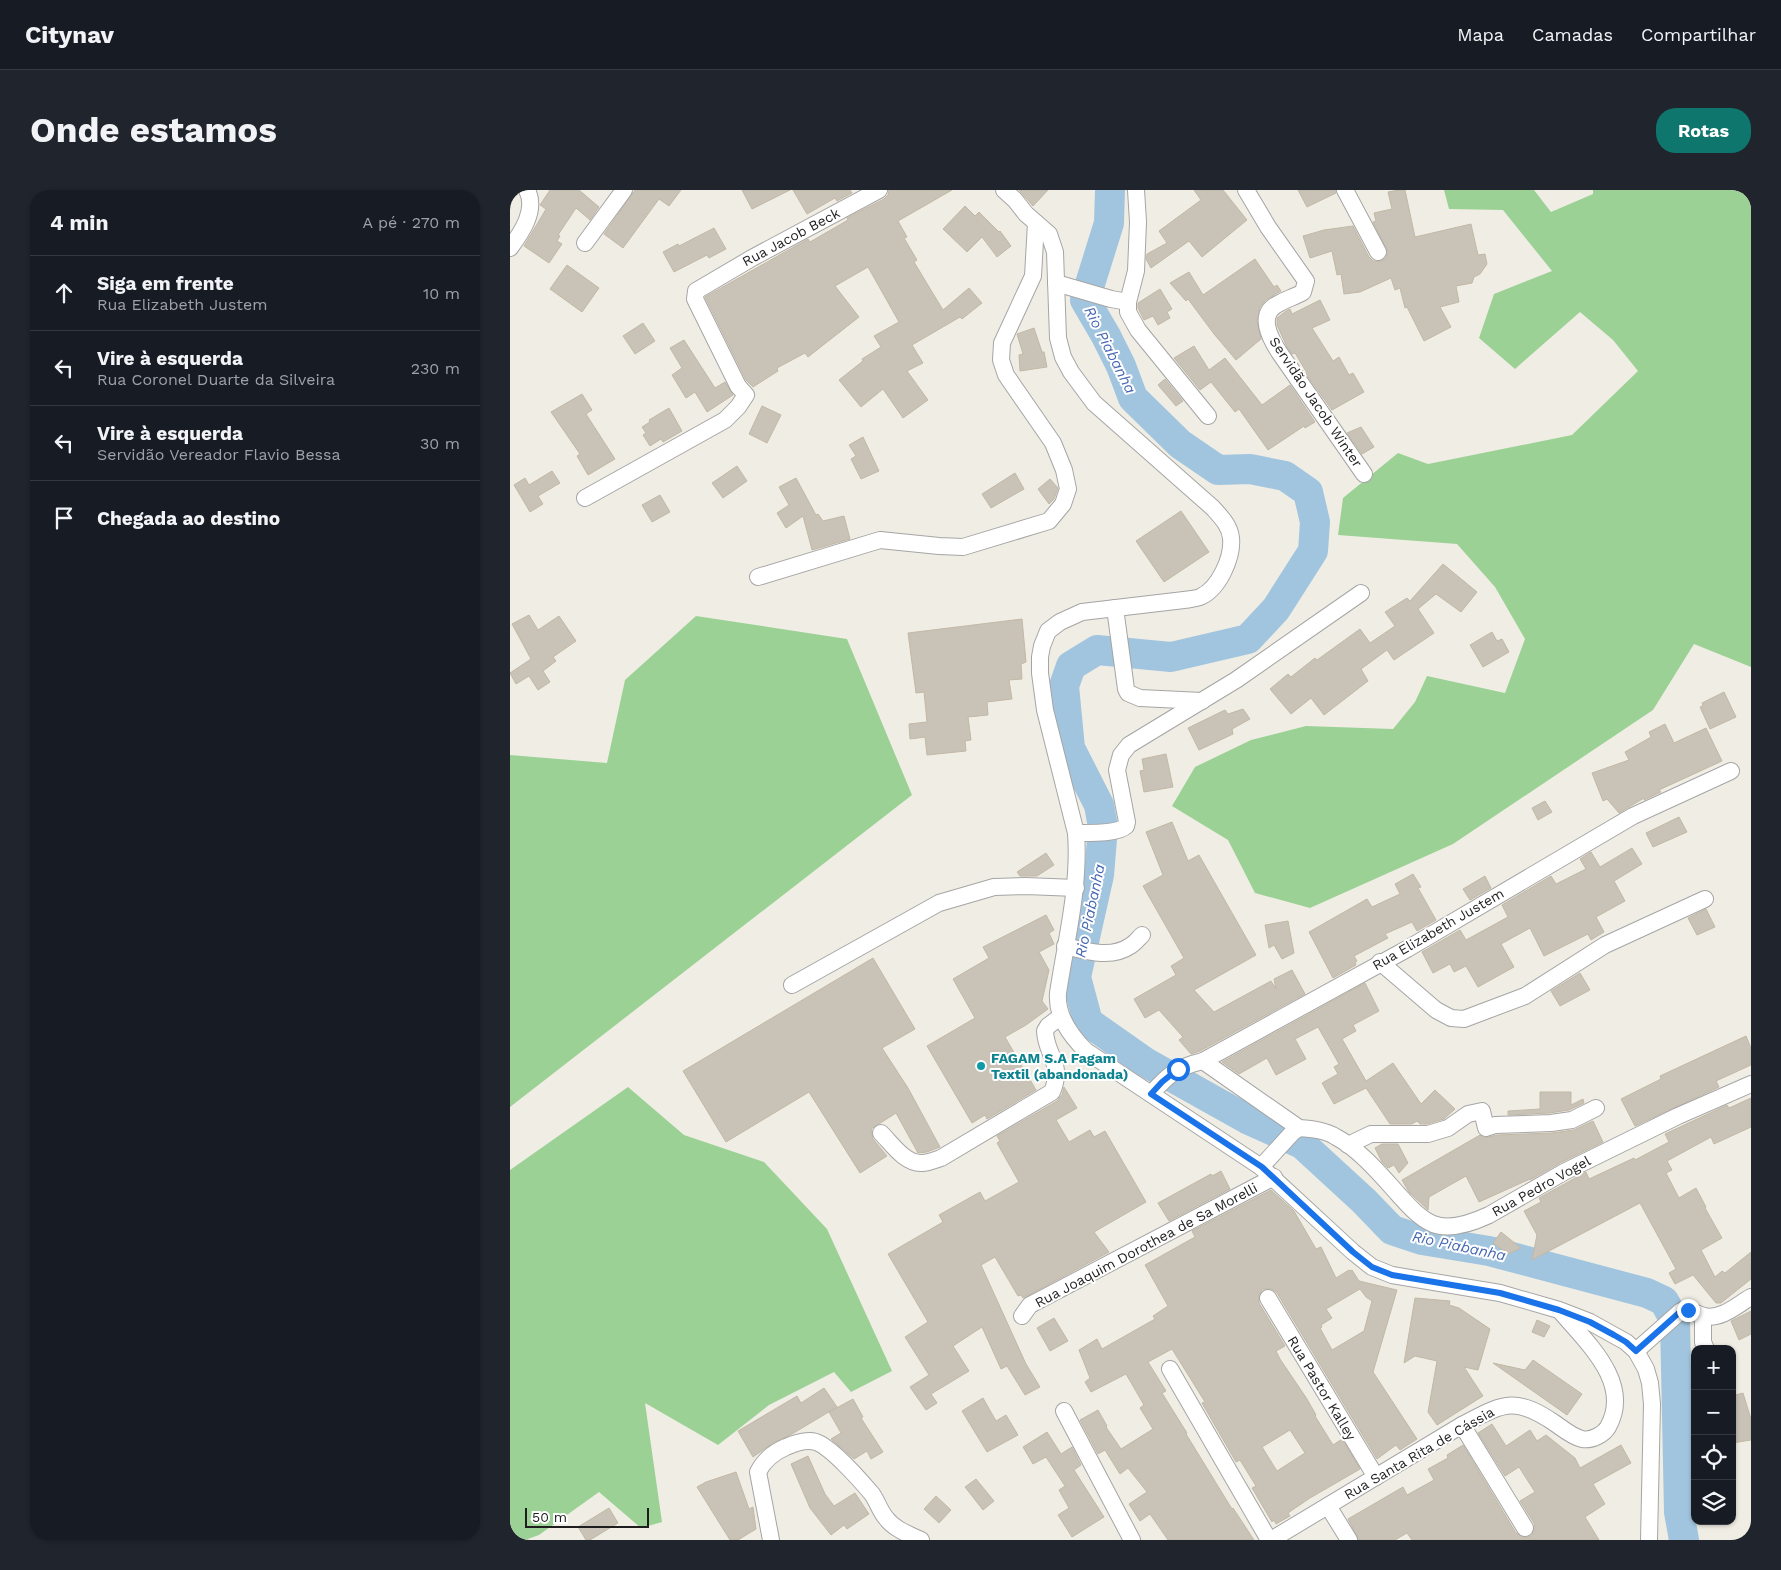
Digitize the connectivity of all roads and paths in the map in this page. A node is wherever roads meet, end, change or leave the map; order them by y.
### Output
1 (527, 190) edge
2 (624, 190) edge
3 (879, 190) edge
4 (1004, 190) edge
5 (1136, 190) edge
6 (1246, 190) edge
7 (1346, 190) edge
8 (1036, 223) junction
9 (585, 243) dead end
10 (510, 248) edge
11 (1378, 252) dead end
12 (1064, 284) junction
13 (1128, 302) junction
14 (1208, 416) dead end
15 (1364, 474) dead end
16 (585, 498) dead end
17 (758, 577) dead end
18 (1361, 593) dead end
19 (1116, 608) junction
20 (1202, 701) junction
21 (1731, 771) dead end
22 (1084, 833) junction
23 (1076, 888) junction
24 (1705, 899) dead end
25 (1142, 935) dead end
26 (1079, 949) junction
27 (1380, 962) junction
28 (792, 985) dead end
29 (1060, 1017) junction
30 (1203, 1061) junction
31 (1751, 1084) edge
32 (1151, 1094) junction
33 (1596, 1108) dead end
34 (1296, 1130) junction
35 (882, 1133) dead end
36 (1348, 1145) junction
37 (1268, 1168) junction
38 (1751, 1297) edge
39 (1268, 1298) dead end
40 (1559, 1310) junction
41 (1022, 1316) dead end
42 (1703, 1316) junction
43 (1704, 1345) edge
44 (1636, 1351) junction
45 (1170, 1369) dead end
46 (1064, 1411) dead end
47 (1462, 1425) junction
48 (1376, 1477) junction
49 (1328, 1506) junction
50 (1525, 1528) dead end
51 (771, 1540) edge
52 (921, 1540) edge
53 (1132, 1540) edge
54 (1270, 1540) edge
55 (1349, 1540) edge
56 (1649, 1540) edge

1 - 10 street
2 - 9 street
3 - 16 street, Rua Jacob Beck
4 - 8 street
5 - 13 street
6 - 15 street, Servidão Jacob Winter
7 - 11 street
8 - 12 street
8 - 17 street
12 - 13 street
12 - 19 street
13 - 14 street
18 - 20 street
19 - 20 street
19 - 22 street
20 - 22 street
21 - 27 street, Rua Elizabeth Justem
22 - 23 street
23 - 26 street
23 - 28 street
24 - 27 street
25 - 26 street
26 - 29 street
27 - 30 street, Rua Elizabeth Justem
29 - 32 street
29 - 35 street
30 - 32 street, Rua Elizabeth Justem
30 - 34 street, Rua Pedro Vogel
31 - 36 street, Rua Pedro Vogel
32 - 37 street
33 - 36 street
34 - 36 street, Rua Pedro Vogel
34 - 37 street
37 - 40 street
37 - 41 street, Rua Joaquim Dorothea de Sa Morelli
38 - 42 street
39 - 48 street, Rua Pastor Kalley
40 - 44 street
40 - 47 street, Rua Santa Rita de Cássia
42 - 43 street
42 - 44 street
44 - 56 street
45 - 54 street
46 - 53 street
47 - 48 street, Rua Santa Rita de Cássia
47 - 50 street
48 - 49 street, Rua Santa Rita de Cássia
49 - 54 street, Rua Santa Rita de Cássia
49 - 55 street
51 - 52 street

